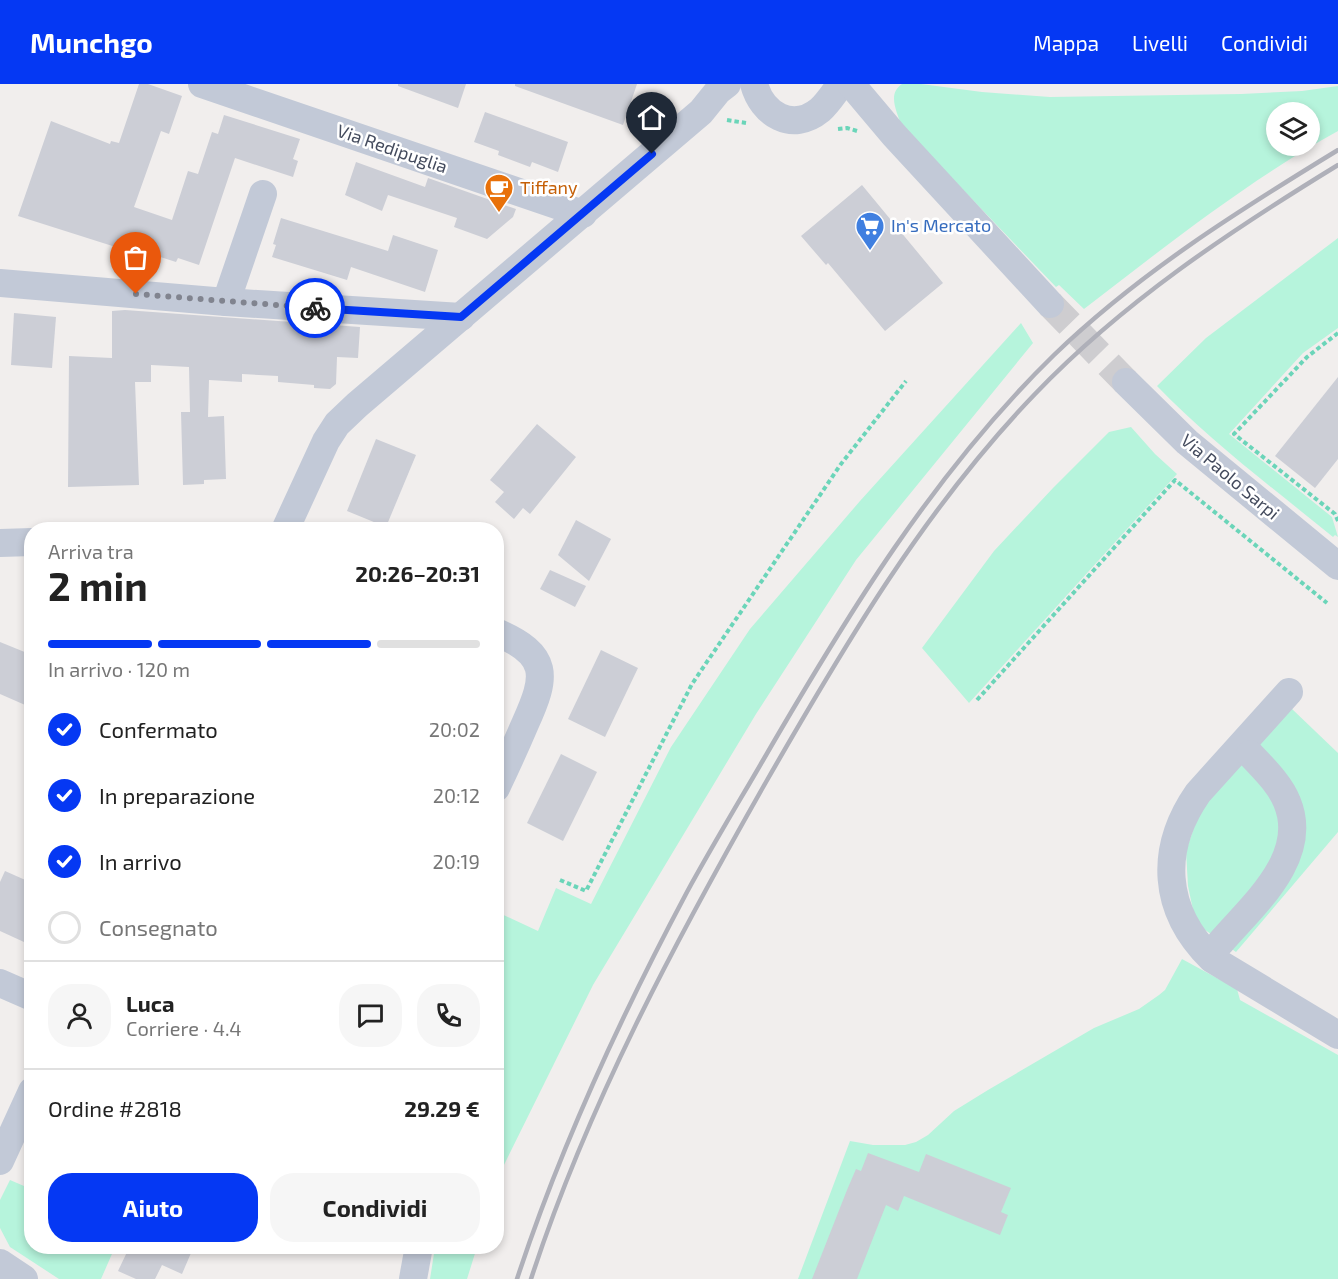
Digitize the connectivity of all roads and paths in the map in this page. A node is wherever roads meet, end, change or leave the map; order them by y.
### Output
1 (202, 84) edge
2 (727, 84) edge
3 (851, 84) edge
4 (877, 84) edge
5 (830, 103) edge
6 (758, 107) edge
7 (710, 118) junction
8 (880, 129) junction
9 (263, 194) dead end
10 (583, 214) junction
11 (0, 283) edge
12 (226, 302) junction
13 (1050, 304) tunnel mouth
14 (461, 317) junction
15 (1338, 333) edge
16 (906, 381) dead end
17 (1126, 382) tunnel mouth
18 (1338, 521) edge
19 (289, 522) edge
20 (24, 542) edge
21 (0, 543) edge
22 (1338, 566) edge
23 (1327, 603) dead end
24 (504, 635) edge
25 (1289, 692) dead end
26 (977, 700) dead end
27 (1250, 754) dead end
28 (504, 771) edge
29 (560, 880) dead end
30 (1221, 942) dead end
31 (0, 983) edge
32 (24, 994) edge
33 (1338, 1035) edge
34 (24, 1108) edge
35 (0, 1161) edge
36 (418, 1254) edge
37 (0, 1263) edge
38 (24, 1279) edge
39 (413, 1279) edge

1 - 10 street, Via Redipuglia
2 - 7 street
3 - 8 street
4 - 8 street
5 - 6 street
5 - 8 street
5 - 8 path
6 - 7 path
6 - 7 street
7 - 10 street
8 - 13 street
9 - 12 street
10 - 14 street
11 - 12 street
12 - 14 street
14 - 19 street
15 - 18 path
16 - 29 path
17 - 22 street, Via Paolo Sarpi
20 - 21 street
23 - 26 path
24 - 28 street
25 - 33 street
27 - 30 street
31 - 32 street
34 - 35 street
36 - 39 street
37 - 38 street

